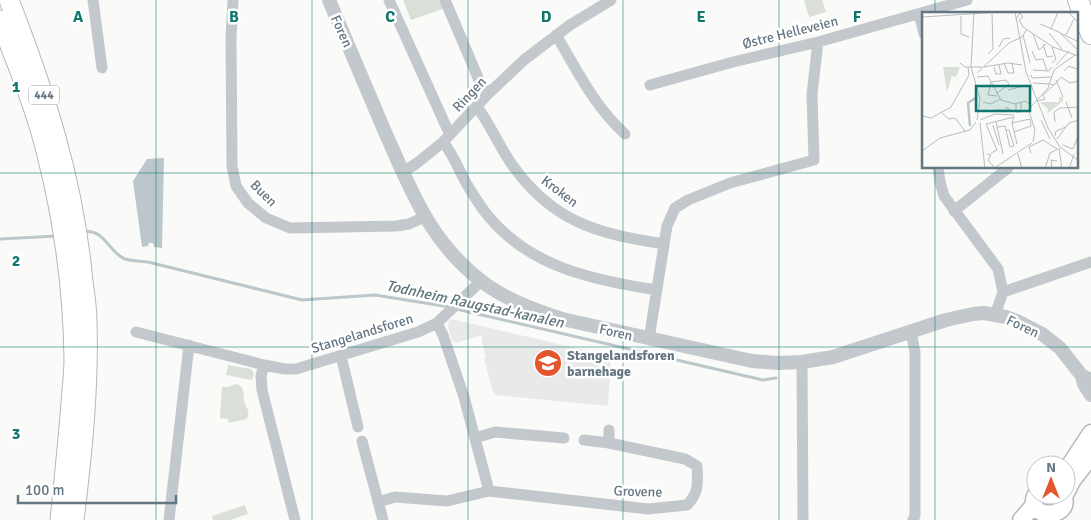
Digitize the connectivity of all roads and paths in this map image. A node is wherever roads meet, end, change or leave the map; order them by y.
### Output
1 (9, 0) edge
2 (92, 0) edge
3 (233, 0) edge
4 (329, 0) edge
5 (389, 0) edge
6 (444, 0) edge
7 (611, 0) edge
8 (967, 0) edge
9 (1078, 0) edge
10 (945, 3) edge
11 (924, 12) edge
12 (922, 13) edge
13 (919, 14) junction
14 (0, 20) edge
15 (922, 26) edge
16 (1091, 34) edge
17 (556, 35) junction
18 (818, 42) junction
19 (102, 68) dead end
20 (650, 85) dead end
21 (488, 94) junction
22 (477, 106) junction
23 (625, 134) dead end
24 (447, 139) junction
25 (938, 169) edge
26 (1007, 169) edge
27 (403, 172) junction
28 (64, 194) junction
29 (954, 211) junction
30 (424, 217) junction
31 (664, 244) junction
32 (1091, 262) edge
33 (75, 269) junction
34 (481, 281) junction
35 (657, 290) junction
36 (1003, 292) junction
37 (994, 315) junction
38 (437, 323) junction
39 (136, 332) dead end
40 (911, 332) junction
41 (648, 339) junction
42 (189, 345) junction
43 (341, 356) junction
44 (802, 362) junction
45 (264, 365) junction
46 (1087, 378) edge
47 (1091, 395) edge
48 (358, 427) dead end
49 (609, 430) dead end
50 (1091, 433) edge
51 (475, 438) junction
52 (564, 438) dead end
53 (584, 440) dead end
54 (362, 441) dead end
55 (609, 443) junction
56 (1076, 456) edge
57 (1091, 456) edge
58 (488, 491) junction
59 (378, 502) junction
60 (1055, 507) edge
61 (294, 518) edge
62 (60, 520) edge
63 (74, 520) edge
64 (169, 520) edge
65 (282, 520) edge
66 (383, 520) edge
67 (803, 520) edge
68 (913, 520) edge
69 (1021, 520) edge

1 - 28 highway, 444
2 - 19 street
3 - 30 street, Buen
4 - 27 street, Foren
5 - 24 street
6 - 21 street
7 - 17 street, Ringen
8 - 10 street, Østre Helleveien
9 - 16 highway
10 - 11 street, Østre Helleveien
12 - 13 street, Østre Helleveien
13 - 15 street
13 - 18 street, Østre Helleveien
14 - 28 highway, 444
17 - 21 street, Ringen
17 - 23 street
18 - 20 street, Østre Helleveien
18 - 31 street
21 - 22 street, Ringen
22 - 24 street, Ringen
22 - 31 street, Kroken
24 - 27 street, Ringen
24 - 35 street
25 - 29 street
26 - 29 street
27 - 30 street, Foren
28 - 33 highway, 444
29 - 36 street
30 - 34 street, Foren
31 - 35 street
32 - 36 street
33 - 62 highway, 444
33 - 63 highway, 444
34 - 38 street, Stangelandsforen
34 - 41 street, Foren
35 - 41 street
36 - 37 street
37 - 40 street, Foren
37 - 46 street, Foren
38 - 43 street, Stangelandsforen
38 - 51 street
39 - 42 street, Stangelandsforen
40 - 44 street, Foren
40 - 68 street
41 - 44 street, Foren
42 - 45 street, Stangelandsforen
42 - 64 street
43 - 45 street, Stangelandsforen
43 - 48 street
44 - 67 street
45 - 61 street
46 - 47 street, Foren
49 - 55 street
50 - 56 main road
51 - 52 street
51 - 58 street
53 - 55 street, Grovene
54 - 59 street
55 - 58 street, Grovene
57 - 60 main road
58 - 59 street, Grovene
59 - 66 street
60 - 69 main road
61 - 65 street

